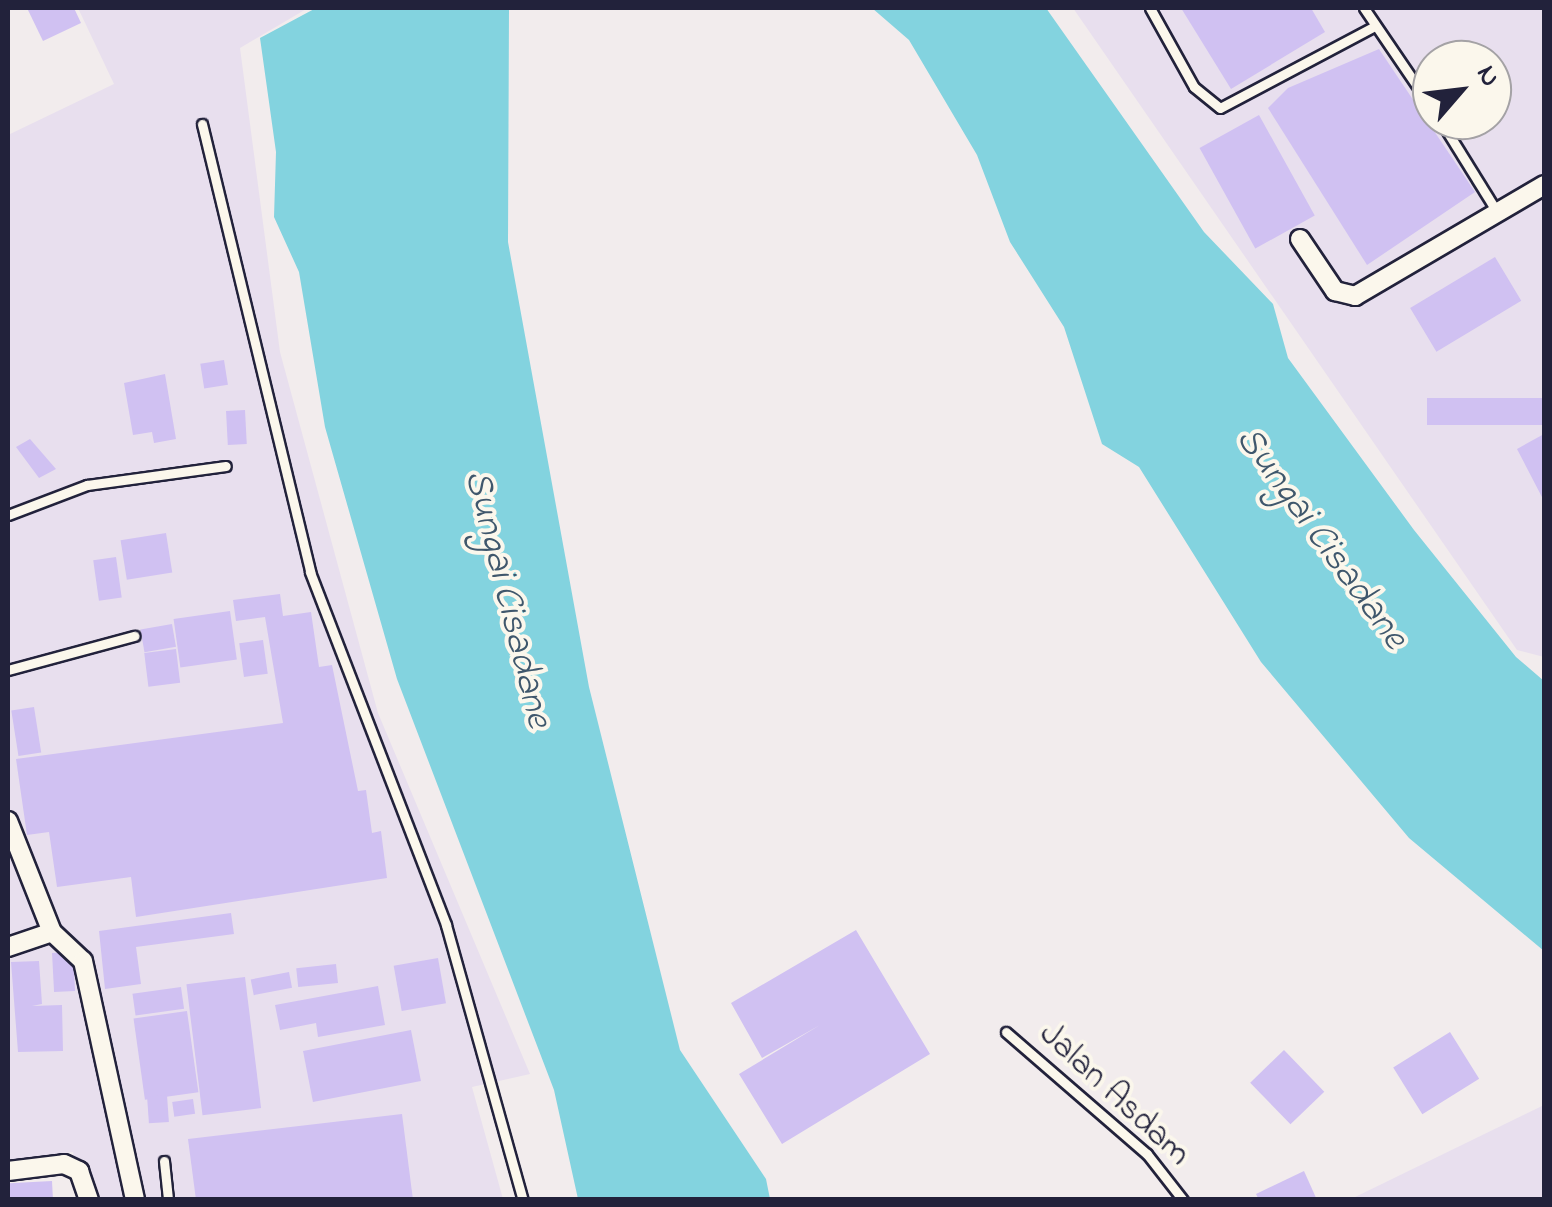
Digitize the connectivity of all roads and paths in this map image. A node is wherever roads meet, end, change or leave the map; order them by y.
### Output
1 (1150, 8) edge
2 (1364, 8) edge
3 (1375, 26) junction
4 (1412, 79) edge
5 (202, 124) dead end
6 (1452, 140) edge
7 (1544, 185) edge
8 (1497, 212) junction
9 (1300, 240) dead end
10 (226, 466) dead end
11 (8, 515) edge
12 (134, 636) dead end
13 (8, 670) edge
14 (8, 822) edge
15 (52, 932) junction
16 (8, 947) edge
17 (1006, 1032) dead end
18 (164, 1162) dead end
19 (8, 1171) edge
20 (88, 1194) edge
21 (136, 1200) edge
22 (168, 1200) edge
23 (523, 1200) edge
24 (1183, 1200) edge

1 - 3 lane
2 - 3 lane
3 - 4 lane
5 - 23 lane
6 - 8 lane
7 - 8 street
8 - 9 street
10 - 11 lane
12 - 13 lane
14 - 15 street
15 - 16 street
15 - 21 street
17 - 24 lane, Jalan Asdam
18 - 22 lane
19 - 20 street

